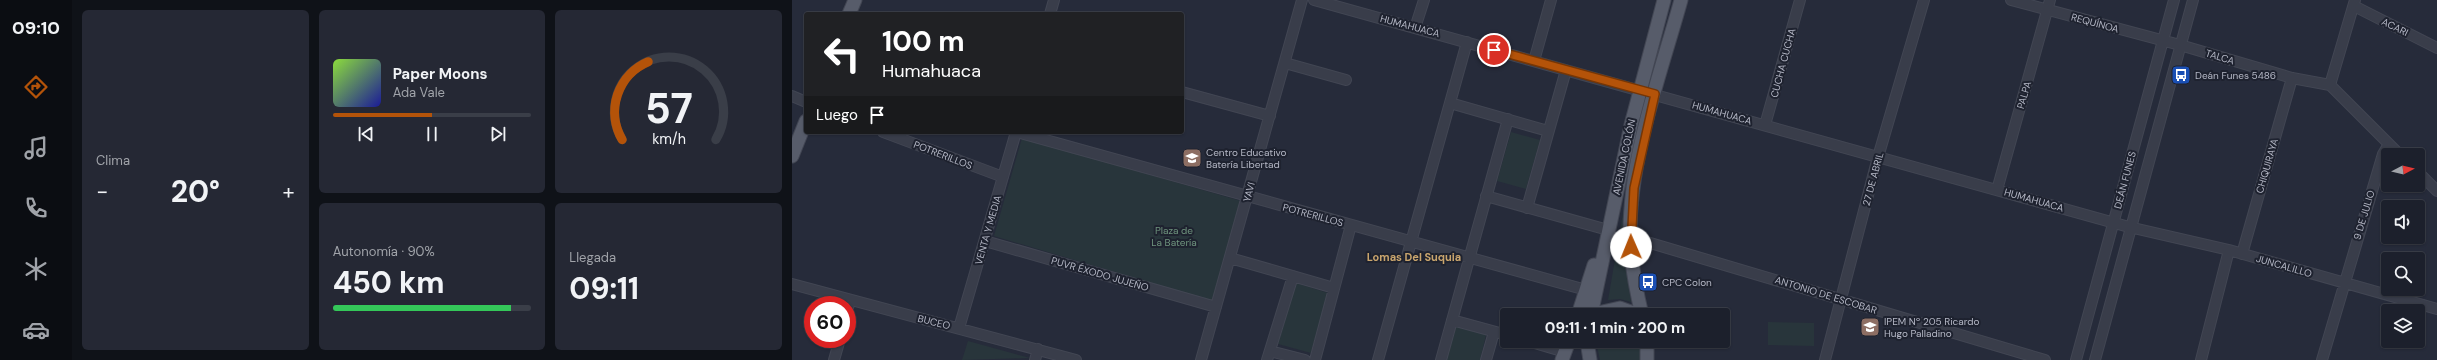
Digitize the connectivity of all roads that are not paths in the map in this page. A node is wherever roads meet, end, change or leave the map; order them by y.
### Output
1 (855, 0) edge
2 (1054, 0) edge
3 (1302, 0) edge
4 (1314, 0) edge
5 (1424, 0) edge
6 (1551, 0) edge
7 (1664, 0) edge
8 (1681, 0) edge
9 (1800, 0) edge
10 (1924, 0) edge
11 (2011, 0) edge
12 (2050, 0) edge
13 (2174, 0) edge
14 (2193, 0) edge
15 (2355, 3) edge
16 (2047, 10) junction
17 (850, 12) edge
18 (1051, 12) edge
19 (1415, 28) junction
20 (2163, 41) junction
21 (1467, 42) junction
22 (2180, 45) junction
23 (2437, 48) edge
24 (1534, 61) junction
25 (1285, 63) junction
26 (1566, 70) junction
27 (2292, 78) junction
28 (1346, 80) dead end
29 (2330, 85) junction
30 (1639, 90) junction
31 (1184, 93) edge
32 (1655, 94) junction
33 (792, 96) edge
34 (804, 101) edge
35 (1450, 103) junction
36 (1270, 116) junction
37 (1508, 120) junction
38 (1765, 125) junction
39 (804, 126) edge
40 (1548, 131) junction
41 (888, 134) edge
42 (1016, 134) edge
43 (1024, 134) edge
44 (2389, 144) junction
45 (2393, 148) edge
46 (792, 156) edge
47 (1878, 157) junction
48 (1003, 177) junction
49 (2425, 179) edge
50 (1997, 190) junction
51 (2437, 191) edge
52 (1486, 196) junction
53 (1248, 197) junction
54 (1527, 208) junction
55 (2113, 222) junction
56 (1351, 225) junction
57 (2130, 227) junction
58 (1608, 230) junction
59 (1630, 237) junction
60 (985, 241) junction
61 (1412, 242) junction
62 (2229, 250) junction
63 (2242, 254) junction
64 (1230, 258) junction
65 (1469, 258) junction
66 (1293, 276) junction
67 (2344, 283) junction
68 (792, 284) edge
69 (1334, 288) junction
70 (1586, 290) junction
71 (836, 296) edge
72 (1842, 300) junction
73 (856, 302) edge
74 (1216, 307) junction
75 (1580, 308) edge
76 (1589, 308) edge
77 (1591, 308) edge
78 (1639, 308) edge
79 (2437, 309) edge
80 (1452, 320) junction
81 (959, 328) junction
82 (1494, 332) junction
83 (1500, 333) edge
84 (837, 348) edge
85 (1554, 348) edge
86 (1588, 348) edge
87 (1647, 348) edge
88 (1038, 349) junction
89 (1565, 351) edge
90 (1269, 355) edge
91 (834, 360) edge
92 (1035, 360) edge
93 (1076, 360) edge
94 (1201, 360) edge
95 (1305, 360) edge
96 (1315, 360) edge
97 (1378, 360) edge
98 (1440, 360) edge
99 (1486, 360) edge
100 (1590, 360) edge
101 (1647, 360) edge
102 (1825, 360) edge
103 (2045, 360) edge
104 (2076, 360) edge
105 (2094, 360) edge
106 (2201, 360) edge
107 (2322, 360) edge

1 - 17 main road
2 - 18 street
3 - 25 street, YAVI
4 - 19 street, HUMAHUACA
5 - 19 street
6 - 24 street
7 - 30 main road, AVENIDA COLÓN
8 - 32 main road, AVENIDA COLÓN
9 - 38 street, CUCHA CUCHA
10 - 47 street, 27 DE ABRIL
11 - 16 street, REQUÍNOA
12 - 16 street, PALPA
13 - 20 street, DEÁN FUNES
14 - 22 street, DEÁN FUNES
15 - 23 street, ACARI
15 - 29 street
16 - 20 street, REQUÍNOA
16 - 50 street, PALPA
19 - 21 street, HUMAHUACA
20 - 22 street, REQUÍNOA
20 - 55 street, DEÁN FUNES
21 - 24 street, HUMAHUACA
21 - 35 street
22 - 27 street, TALCA
22 - 57 street, DEÁN FUNES
24 - 26 street, HUMAHUACA
25 - 28 street
25 - 36 street, YAVI
26 - 30 street, HUMAHUACA
26 - 40 street
27 - 29 street, TALCA
27 - 63 street, CHIQUIRAYA
29 - 44 street
30 - 32 street, HUMAHUACA
30 - 58 main road, AVENIDA COLÓN
31 - 36 street
32 - 38 street, HUMAHUACA
32 - 59 main road, AVENIDA COLÓN
33 - 34 street
35 - 37 street
35 - 61 street
36 - 53 street, YAVI
37 - 40 street
37 - 52 street
38 - 47 street, HUMAHUACA
39 - 46 main road
40 - 54 street
41 - 48 street, POTRERILLOS
42 - 48 street, VENTA Y MEDIA
43 - 53 street, POTRERILLOS
44 - 45 street
44 - 67 street, 9 DE JULIO
47 - 50 street, HUMAHUACA
47 - 72 street, 27 DE ABRIL
48 - 60 street, VENTA Y MEDIA
49 - 51 street
50 - 55 street, HUMAHUACA
52 - 54 street
52 - 65 street
53 - 56 street, POTRERILLOS
53 - 64 street, YAVI
54 - 58 street
55 - 57 street, HUMAHUACA
55 - 104 street, DEÁN FUNES
56 - 61 street, POTRERILLOS
56 - 69 street
57 - 62 street, JUNCALILLO
57 - 105 street, DEÁN FUNES
58 - 70 main road
58 - 77 main road, AVENIDA COLÓN
59 - 72 street, ANTONIO DE ESCOBAR
59 - 78 main road, AVENIDA COLÓN
60 - 74 street, PUVR ÉXODO JUJEÑO
60 - 81 street, VENTA Y MEDIA
61 - 65 street, POTRERILLOS
61 - 97 street
62 - 63 street, JUNCALILLO
62 - 106 street
63 - 67 street, JUNCALILLO
64 - 66 street
64 - 74 street, YAVI
65 - 70 street, POTRERILLOS
65 - 80 street
66 - 69 street
66 - 90 street
67 - 79 street, JUNCALILLO
67 - 107 street, 9 DE JULIO
68 - 71 street, BUCEO
69 - 96 street
70 - 75 main road
70 - 76 street
72 - 102 street, 27 DE ABRIL
72 - 103 street, ANTONIO DE ESCOBAR
73 - 81 street, BUCEO
74 - 94 street, YAVI
80 - 82 street
80 - 98 street
81 - 88 street, BUCEO
82 - 83 street
82 - 99 street
84 - 91 street
85 - 89 street
86 - 100 main road
87 - 101 main road
88 - 92 street
88 - 93 street, BUCEO
90 - 95 street

